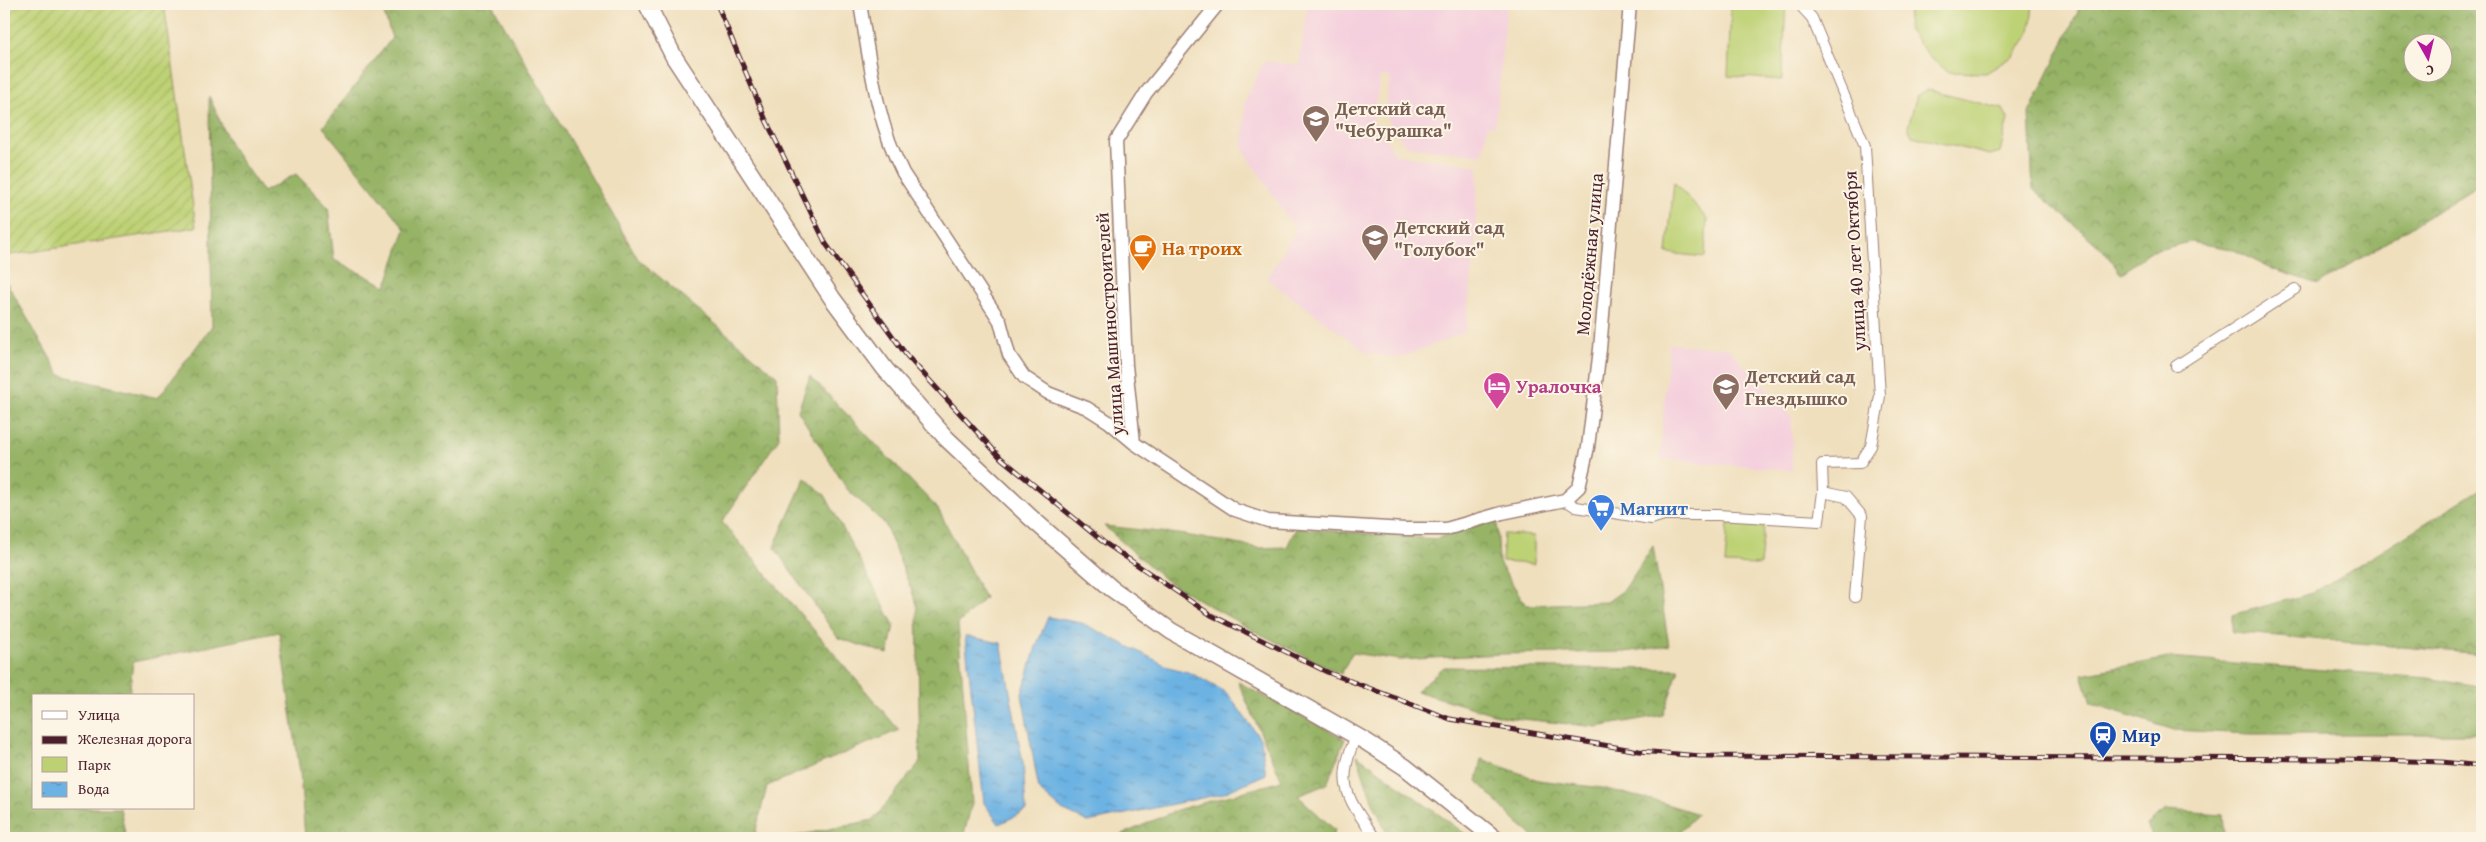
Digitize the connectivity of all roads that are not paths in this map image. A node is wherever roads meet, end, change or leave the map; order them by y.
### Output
1 (647, 4) edge
2 (860, 4) edge
3 (1218, 4) edge
4 (1630, 4) edge
5 (1799, 4) edge
6 (2295, 289) dead end
7 (2176, 366) dead end
8 (1134, 442) junction
9 (1823, 492) junction
10 (1565, 500) junction
11 (1855, 597) dead end
12 (1356, 736) junction
13 (1375, 838) edge
14 (1494, 838) edge

1 - 12 main road
2 - 8 street
3 - 8 street, улица Машиностроителей
4 - 10 street, Молодёжная улица
5 - 9 street, улица 40 лет Октября
6 - 7 street
8 - 10 street, улица Машиностроителей
9 - 10 street
9 - 11 street
12 - 13 street
12 - 14 main road

